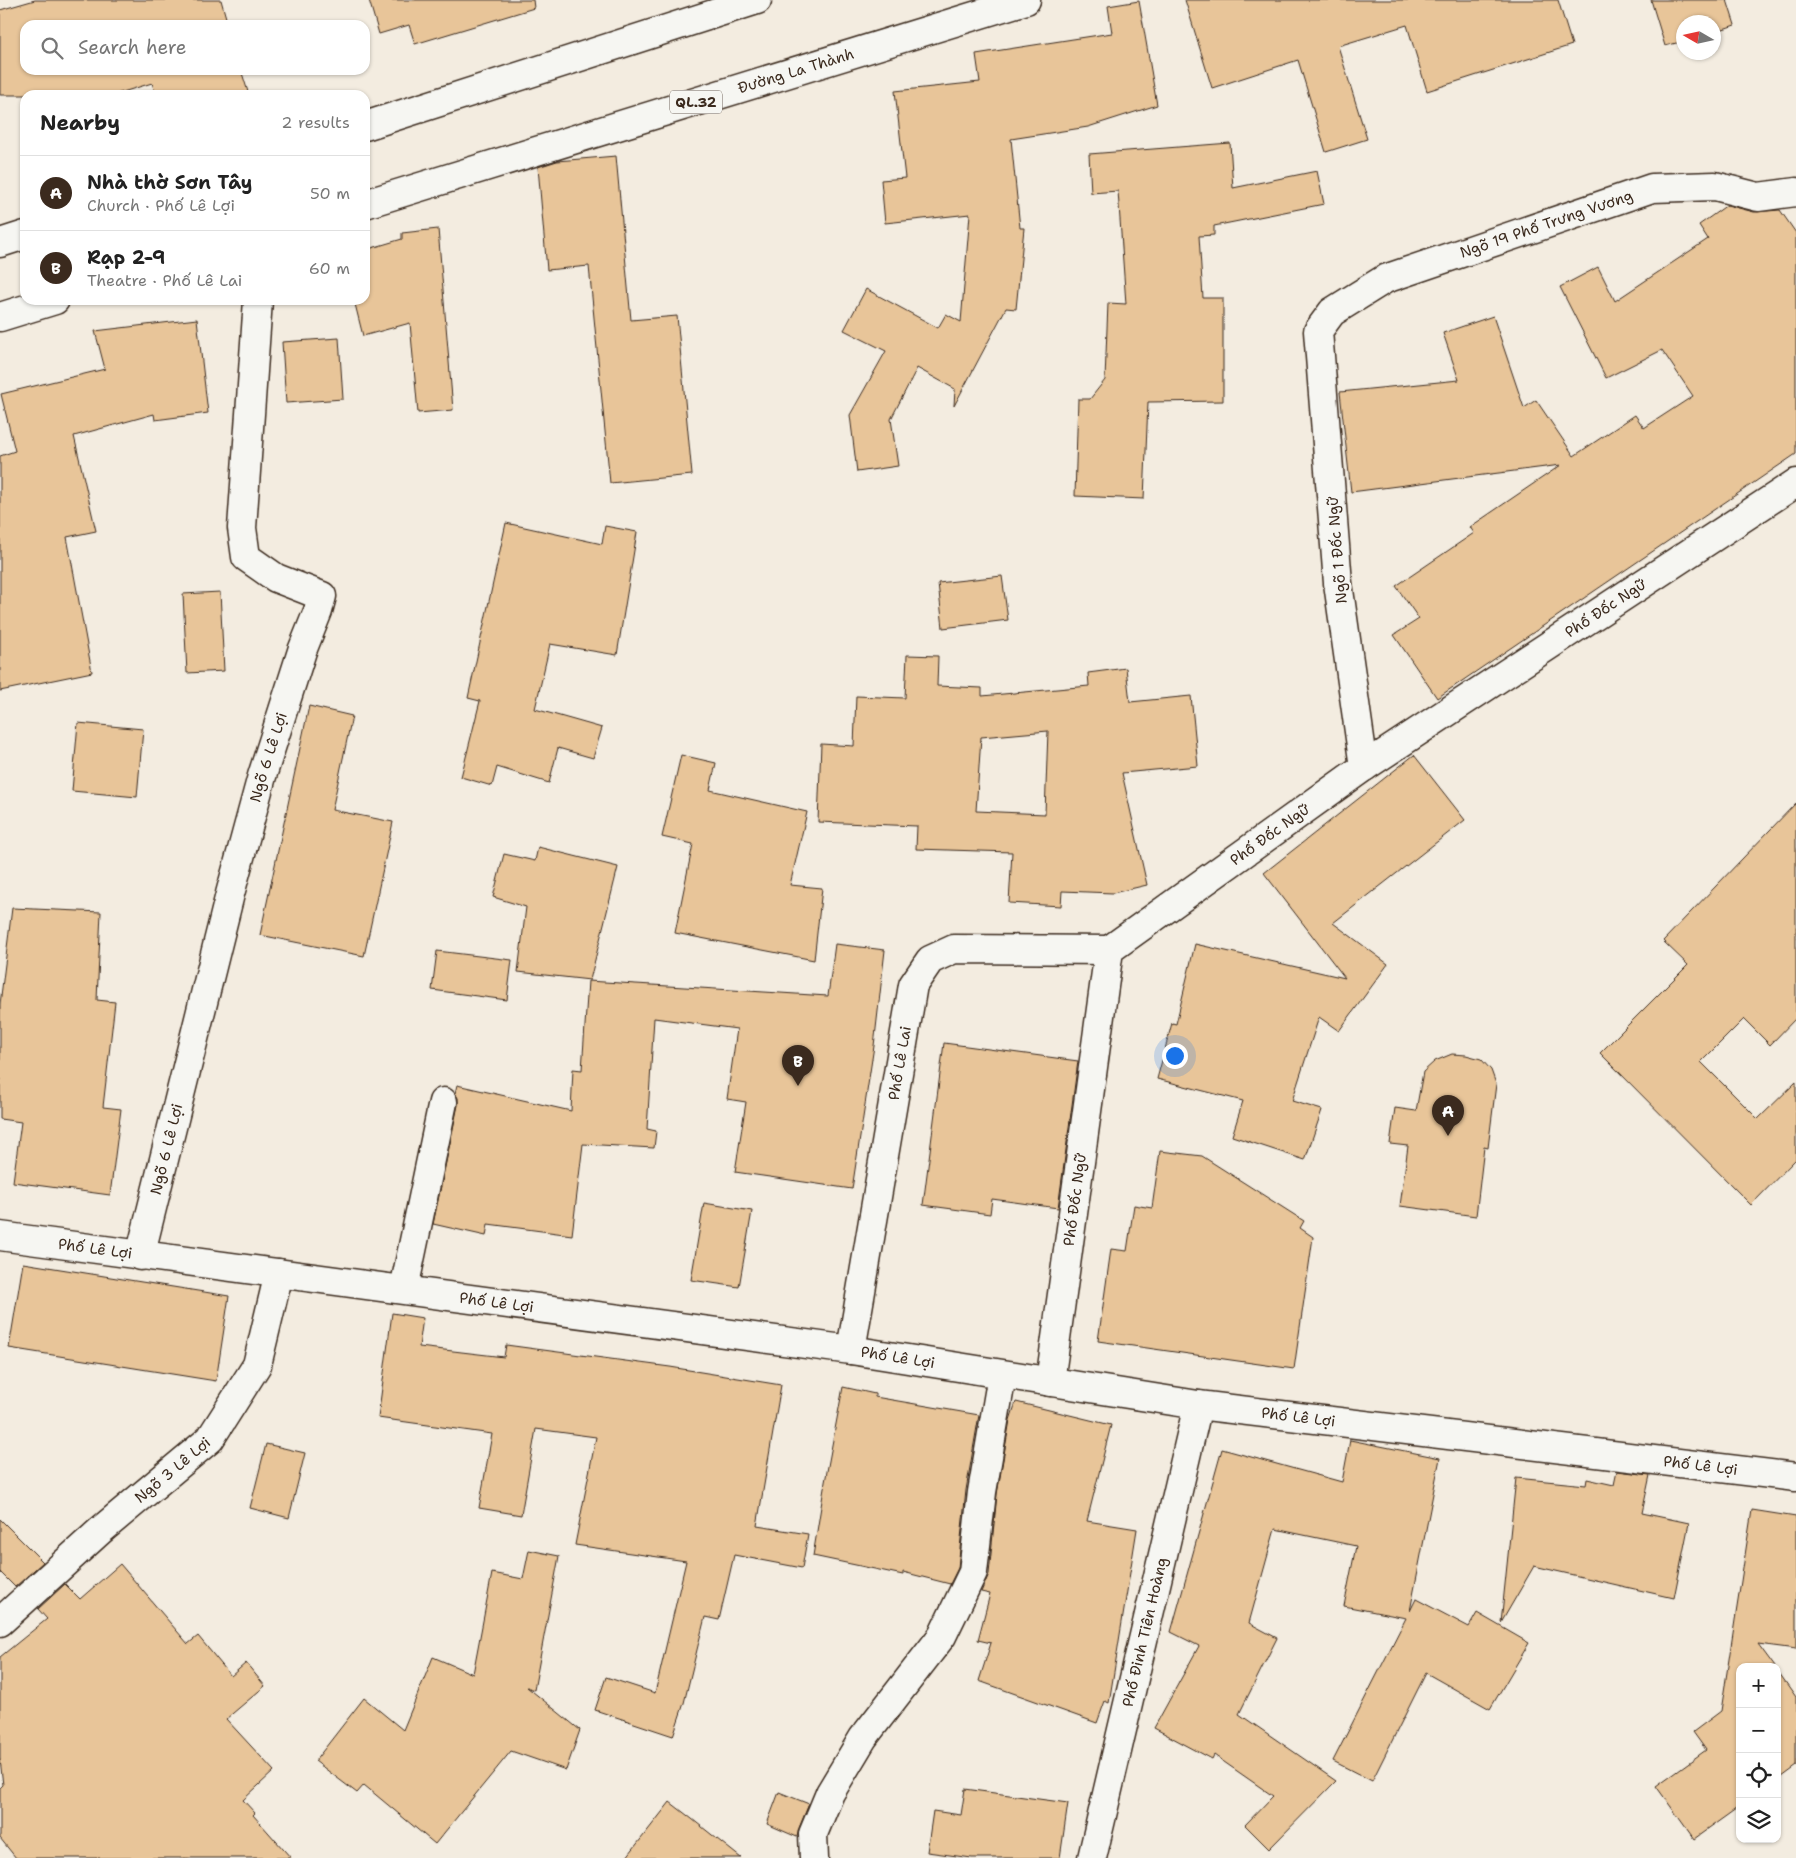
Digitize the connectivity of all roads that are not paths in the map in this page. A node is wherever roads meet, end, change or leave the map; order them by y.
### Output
1 (756, 0) edge
2 (1026, 0) edge
3 (370, 124) edge
4 (1796, 192) edge
5 (370, 202) edge
6 (20, 237) edge
7 (0, 244) edge
8 (39, 305) edge
9 (258, 305) edge
10 (0, 317) edge
11 (1318, 331) joint
12 (1796, 483) edge
13 (1364, 767) junction
14 (1109, 950) junction
15 (443, 1102) dead end
16 (0, 1236) edge
17 (140, 1256) junction
18 (279, 1273) junction
19 (404, 1290) junction
20 (851, 1350) junction
21 (1002, 1375) junction
22 (1050, 1382) junction
23 (1198, 1405) junction
24 (1796, 1477) edge
25 (0, 1622) edge
26 (814, 1858) edge
27 (1092, 1858) edge

1 - 3 main road
2 - 5 main road, Đường La Thành / QL.32
4 - 11 main road, Ngõ 19 Phố Trưng Vương
6 - 7 main road
8 - 10 main road
9 - 17 main road, Ngõ 6 Lê Lợi
11 - 13 main road, Ngõ 1 Đốc Ngữ
12 - 13 main road, Phố Đốc Ngữ
13 - 14 main road, Phố Đốc Ngữ
14 - 20 main road, Phố Lê Lai
14 - 22 main road, Phố Đốc Ngữ
15 - 19 main road
16 - 17 main road, Phố Lê Lợi
17 - 18 main road, Phố Lê Lợi
18 - 19 main road, Phố Lê Lợi
18 - 25 main road, Ngõ 3 Lê Lợi
19 - 20 main road, Phố Lê Lợi
20 - 21 main road, Phố Lê Lợi
21 - 22 main road, Phố Lê Lợi
21 - 26 main road
22 - 23 main road, Phố Lê Lợi
23 - 24 main road, Phố Lê Lợi
23 - 27 main road, Phố Đinh Tiên Hoàng

